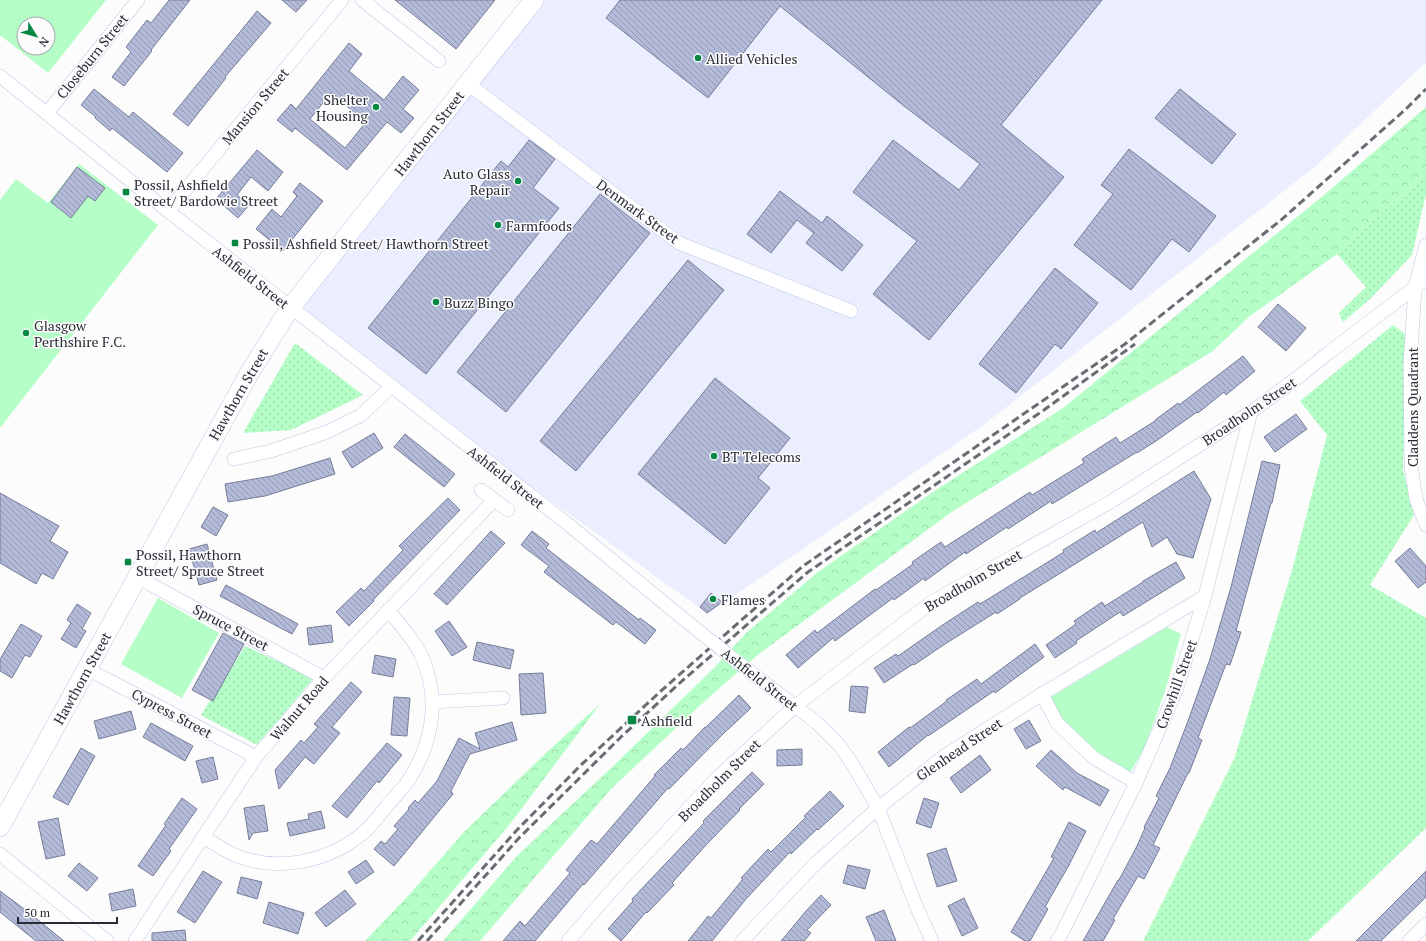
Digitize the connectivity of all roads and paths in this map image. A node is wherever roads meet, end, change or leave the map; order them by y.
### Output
1 (138, 0) edge
2 (342, 0) edge
3 (362, 0) edge
4 (534, 0) edge
5 (439, 61) dead end
6 (0, 76) edge
7 (468, 84) junction
8 (47, 113) junction
9 (168, 211) junction
10 (1426, 245) edge
11 (1426, 279) edge
12 (1421, 290) edge
13 (290, 308) junction
14 (851, 311) dead end
15 (392, 386) junction
16 (1250, 412) junction
17 (234, 459) dead end
18 (481, 490) dead end
19 (494, 500) junction
20 (508, 510) dead end
21 (1426, 525) edge
22 (137, 577) junction
23 (1205, 596) junction
24 (388, 610) junction
25 (87, 668) junction
26 (324, 678) junction
27 (1042, 694) junction
28 (502, 698) dead end
29 (432, 702) junction
30 (796, 706) junction
31 (256, 757) junction
32 (1136, 783) junction
33 (878, 808) junction
34 (0, 827) edge
35 (203, 836) junction
36 (0, 854) edge
37 (1426, 924) edge
38 (107, 941) edge
39 (135, 941) edge
40 (568, 941) edge
41 (742, 941) edge
42 (932, 941) edge
43 (1057, 941) edge
44 (1409, 941) edge

1 - 8 street, Closeburn Street
2 - 9 street, Mansion Street
3 - 5 street
4 - 7 main road, Hawthorn Street
6 - 8 street, Ashfield Street
7 - 13 main road, Hawthorn Street
7 - 14 street, Denmark Street
8 - 9 street, Ashfield Street
9 - 13 street, Ashfield Street
10 - 12 street, Claddens Quadrant
11 - 12 street, Broadholm Street
12 - 16 street, Broadholm Street
12 - 21 street, Claddens Quadrant
13 - 15 street, Ashfield Street
13 - 22 main road, Hawthorn Street
15 - 17 street
15 - 30 street, Ashfield Street, bridge
16 - 23 street, Crowhill Street
16 - 30 street, Broadholm Street
18 - 19 street
19 - 20 street
19 - 24 street, Walnut Road
22 - 25 main road, Hawthorn Street
22 - 26 street, Spruce Street
23 - 27 street, Glenhead Street
23 - 32 street, Crowhill Street
24 - 26 street, Walnut Road
24 - 29 street
25 - 31 street, Cypress Street
25 - 34 main road, Hawthorn Street
26 - 31 street, Walnut Road
27 - 32 street
27 - 33 street, Glenhead Street
28 - 29 street
29 - 35 street
30 - 33 street, Ashfield Street
30 - 40 street, Broadholm Street
31 - 35 street, Walnut Road
32 - 43 street, Crowhill Street
33 - 41 street, Glenhead Street
33 - 42 street, Ashfield Street
35 - 39 street, Walnut Road
36 - 38 street
37 - 44 street

